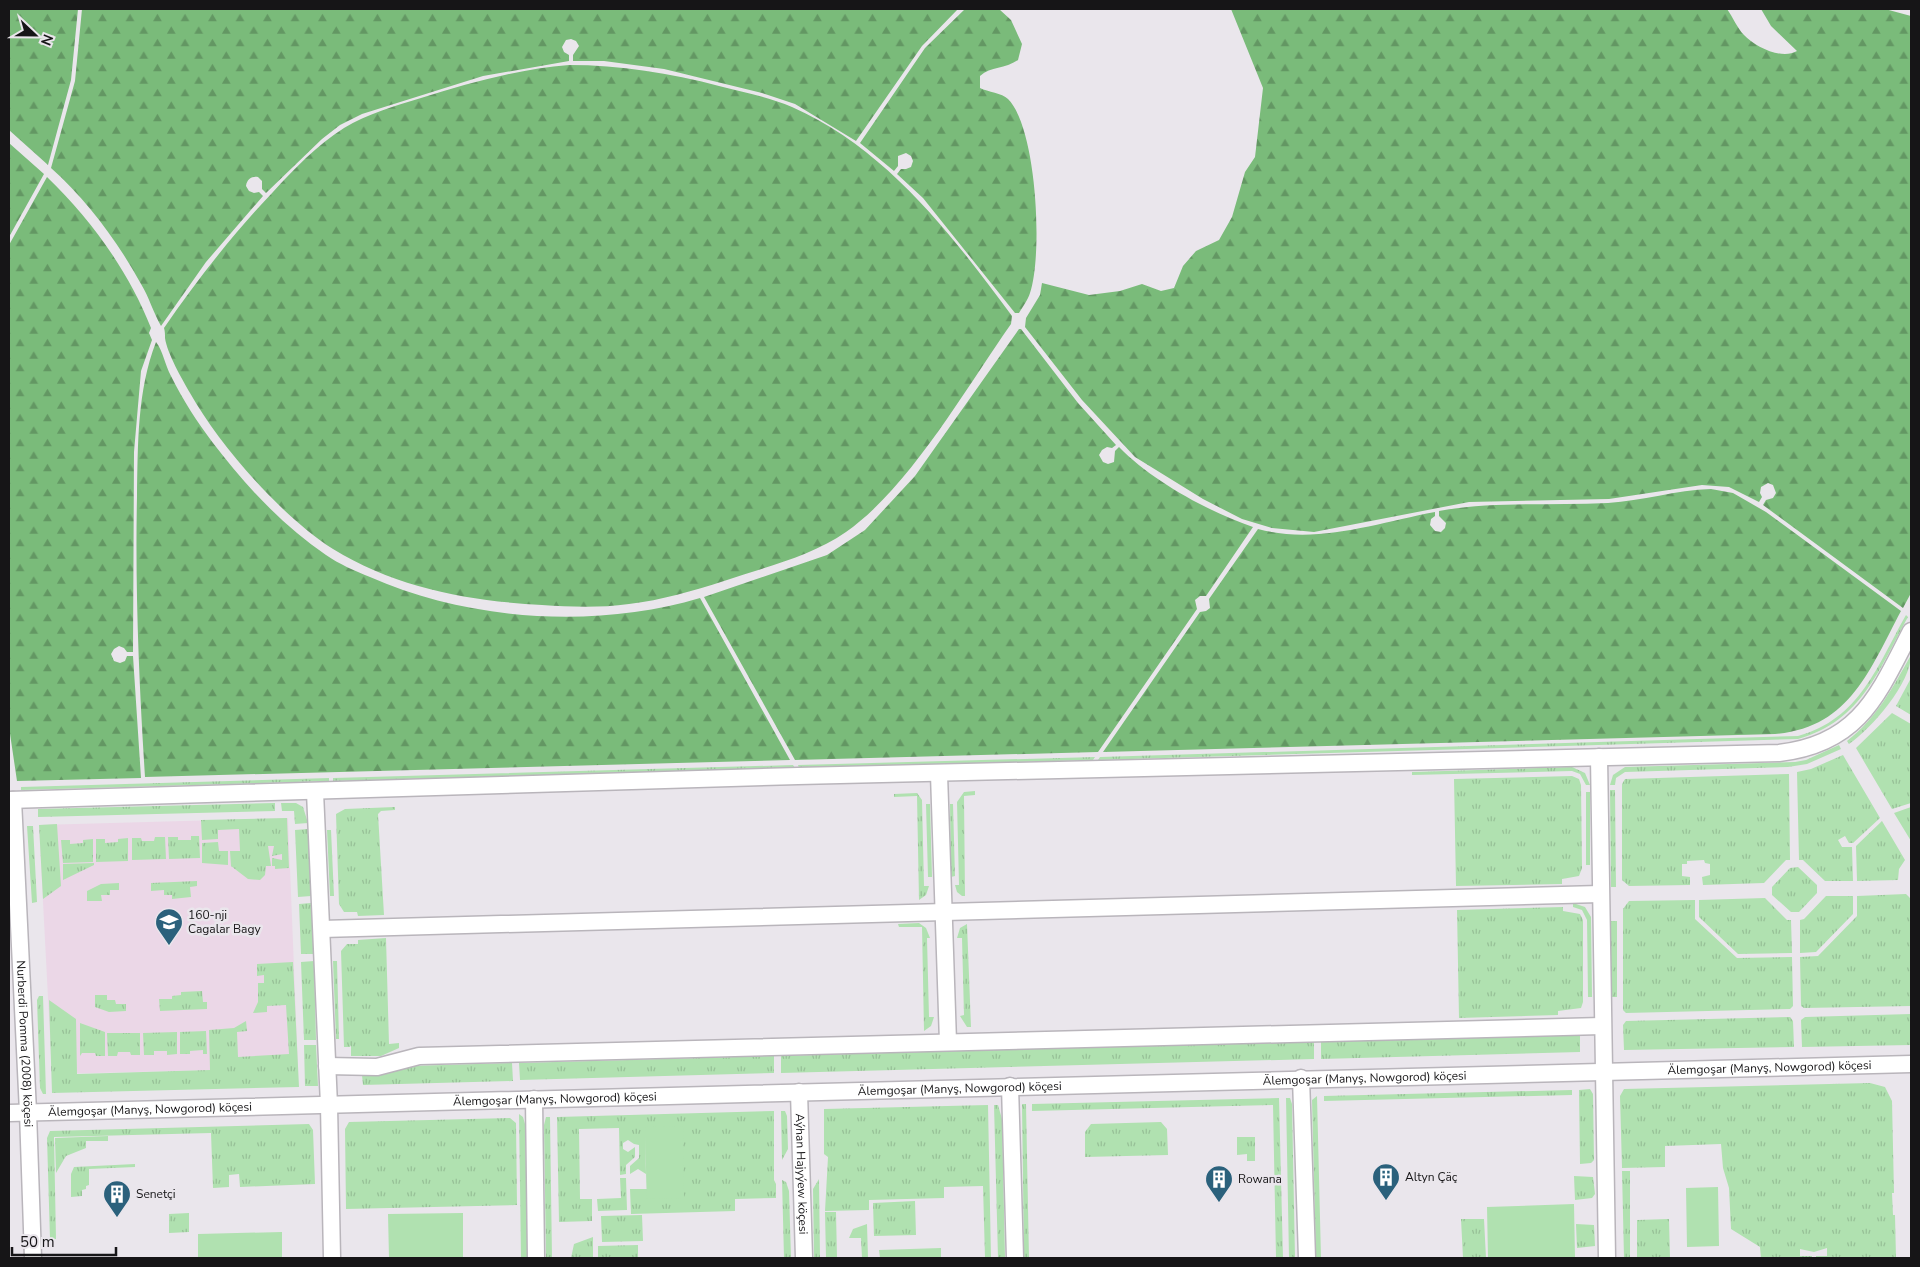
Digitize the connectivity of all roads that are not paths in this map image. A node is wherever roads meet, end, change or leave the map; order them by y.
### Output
1 (1911, 631) edge
2 (1599, 757) junction
3 (939, 774) junction
4 (315, 792) junction
5 (11, 800) edge
6 (1600, 894) junction
7 (944, 912) junction
8 (322, 929) junction
9 (1602, 1026) junction
10 (948, 1042) junction
11 (1911, 1064) edge
12 (327, 1066) junction
13 (1603, 1071) junction
14 (1301, 1078) junction
15 (1010, 1086) junction
16 (799, 1092) junction
17 (534, 1099) junction
18 (329, 1105) junction
19 (28, 1112) junction
20 (9, 1113) edge
21 (33, 1258) edge
22 (332, 1258) edge
23 (536, 1258) edge
24 (804, 1258) edge
25 (1015, 1258) edge
26 (1306, 1258) edge
27 (1607, 1258) edge

1 - 2 street
2 - 3 street
2 - 6 street
3 - 4 street
3 - 7 street
4 - 5 street
4 - 8 street
5 - 19 street, Nurberdi Pomma (2008) köçesi
6 - 7 street
6 - 9 street
7 - 8 street
7 - 10 street
8 - 12 street
9 - 10 street
9 - 13 street
10 - 12 street
11 - 13 street, Älemgoşar (Manyş, Nowgorod) köçesi
12 - 18 street
13 - 14 street, Älemgoşar (Manyş, Nowgorod) köçesi
13 - 27 street
14 - 15 street, Älemgoşar (Manyş, Nowgorod) köçesi
14 - 26 street
15 - 16 street, Älemgoşar (Manyş, Nowgorod) köçesi
15 - 25 street
16 - 17 street, Älemgoşar (Manyş, Nowgorod) köçesi
16 - 24 street, Aýhan Hajyýew köçesi
17 - 18 street, Älemgoşar (Manyş, Nowgorod) köçesi
17 - 23 street
18 - 19 street, Älemgoşar (Manyş, Nowgorod) köçesi
18 - 22 street
19 - 20 street, Älemgoşar (Manyş, Nowgorod) köçesi
19 - 21 street, Nurberdi Pomma (2008) köçesi

